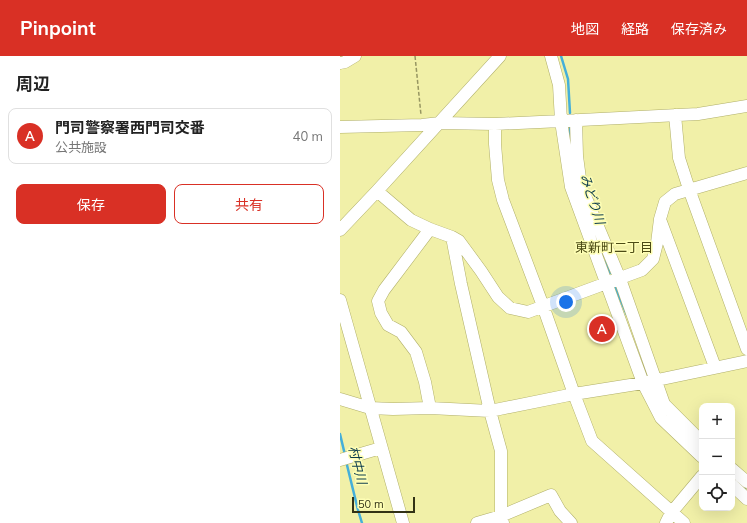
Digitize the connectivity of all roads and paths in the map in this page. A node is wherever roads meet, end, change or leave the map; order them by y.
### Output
1 (355, 56) edge
2 (415, 56) edge
3 (500, 56) edge
4 (551, 56) edge
5 (340, 63) edge
6 (747, 106) edge
7 (675, 115) junction
8 (576, 120) junction
9 (561, 121) junction
10 (440, 123) junction
11 (495, 124) junction
12 (422, 125) junction
13 (340, 128) edge
14 (747, 172) edge
15 (689, 189) junction
16 (377, 191) junction
17 (660, 219) junction
18 (430, 229) junction
19 (340, 230) edge
20 (452, 237) junction
21 (620, 279) junction
22 (606, 283) junction
23 (340, 300) edge
24 (543, 306) junction
25 (747, 349) edge
26 (747, 361) edge
27 (716, 367) junction
28 (655, 380) junction
29 (642, 383) junction
30 (574, 394) junction
31 (340, 398) edge
32 (370, 408) junction
33 (430, 408) junction
34 (490, 411) junction
35 (699, 439) edge
36 (382, 448) junction
37 (699, 454) edge
38 (344, 459) edge
39 (735, 472) edge
40 (699, 480) edge
41 (747, 482) edge
42 (735, 488) edge
43 (747, 499) edge
44 (507, 518) edge
45 (669, 518) edge
46 (403, 523) edge
47 (477, 523) edge
48 (572, 523) edge
49 (684, 523) edge

1 - 5 street
2 - 12 path
3 - 10 street
4 - 9 street
6 - 7 street
7 - 8 street
7 - 15 street
8 - 9 street
8 - 21 street
9 - 11 street
9 - 22 street
10 - 11 street
10 - 12 street
10 - 16 street
11 - 24 street
12 - 13 street
14 - 15 street
15 - 17 street
15 - 25 street
16 - 18 street
16 - 19 street
17 - 21 street
17 - 27 street
18 - 20 street
18 - 33 street
20 - 24 street
20 - 34 street
21 - 22 street
21 - 28 street
22 - 24 street
22 - 29 street
23 - 32 street
24 - 30 street
26 - 27 street
27 - 28 street
28 - 29 street
28 - 35 street
29 - 30 street
29 - 37 street
30 - 34 street
30 - 45 street
31 - 32 street
32 - 33 street
32 - 36 street
33 - 34 street
34 - 44 street
36 - 38 street
36 - 46 street
39 - 41 street
40 - 45 street
42 - 43 street
44 - 47 street
44 - 48 street
45 - 49 street

